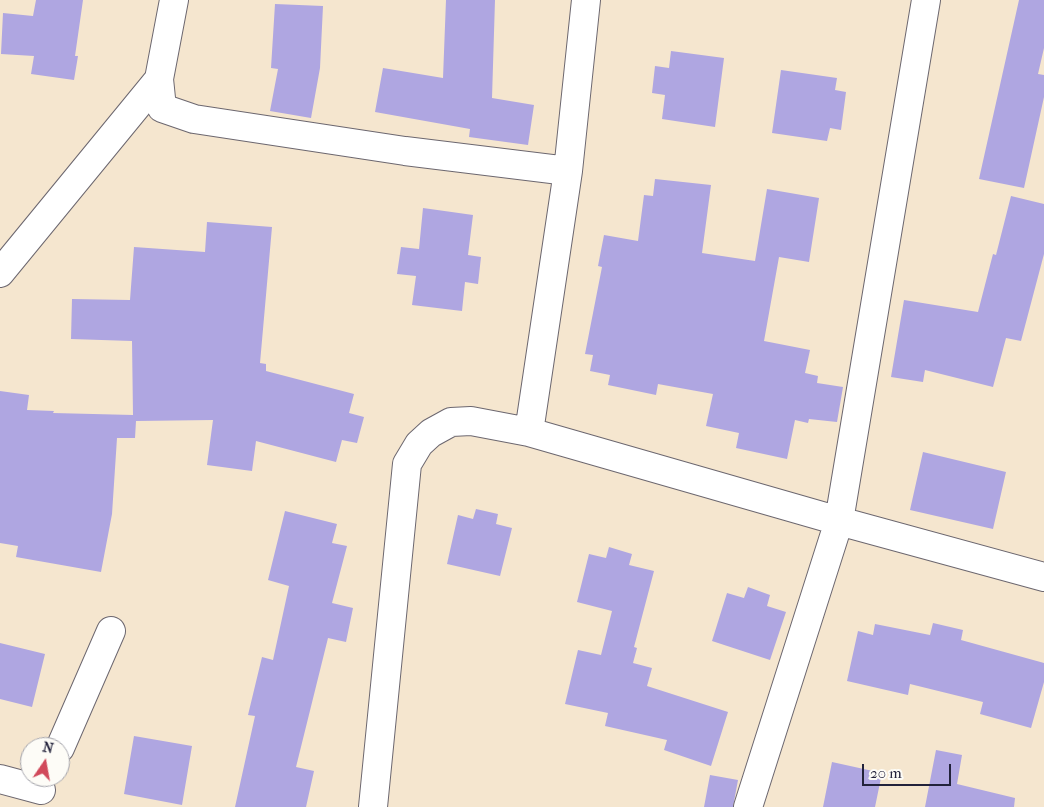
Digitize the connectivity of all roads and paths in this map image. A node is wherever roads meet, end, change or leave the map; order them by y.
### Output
1 (174, 0) edge
2 (586, 0) edge
3 (926, 0) edge
4 (159, 79) junction
5 (568, 172) junction
6 (0, 273) edge
7 (529, 432) junction
8 (839, 521) junction
9 (1044, 577) edge
10 (111, 631) dead end
11 (65, 737) edge
12 (0, 779) edge
13 (41, 791) edge
14 (373, 807) edge
15 (748, 807) edge

1 - 4 street
2 - 5 street
3 - 8 street
4 - 5 street
4 - 6 street
5 - 7 street
7 - 8 street
7 - 14 street
8 - 9 street
8 - 15 street
10 - 11 street
12 - 13 street

